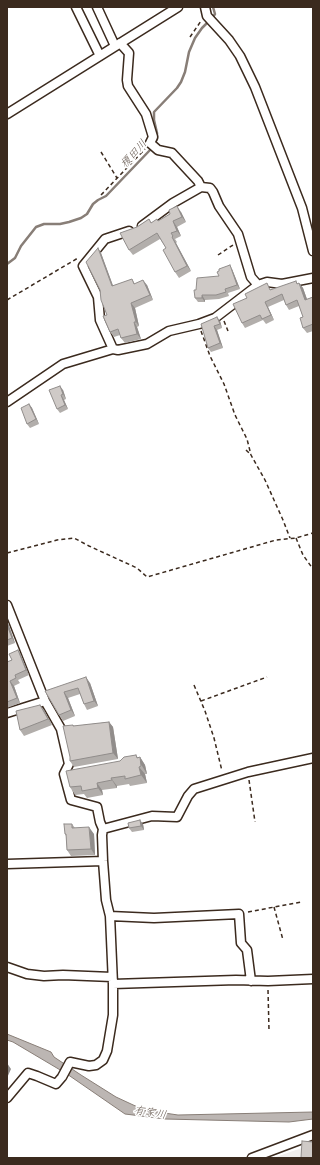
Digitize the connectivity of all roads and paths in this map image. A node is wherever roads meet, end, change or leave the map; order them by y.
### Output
1 (76, 7) edge
2 (97, 7) edge
3 (178, 7) edge
4 (205, 7) edge
5 (209, 18) junction
6 (190, 37) dead end
7 (118, 45) junction
8 (100, 56) junction
9 (7, 114) edge
10 (152, 145) junction
11 (101, 152) dead end
12 (117, 178) junction
13 (201, 187) junction
14 (101, 195) dead end
15 (240, 242) junction
16 (313, 251) edge
17 (218, 255) dead end
18 (83, 266) junction
19 (313, 278) edge
20 (258, 285) junction
21 (7, 300) edge
22 (198, 324) junction
23 (113, 348) junction
24 (7, 402) edge
25 (246, 450) dead end
26 (251, 456) junction
27 (313, 533) edge
28 (290, 538) junction
29 (296, 538) junction
30 (7, 553) edge
31 (313, 569) edge
32 (7, 605) edge
33 (267, 677) dead end
34 (194, 685) dead end
35 (45, 701) junction
36 (201, 701) junction
37 (7, 713) edge
38 (313, 758) edge
39 (248, 772) junction
40 (224, 779) junction
41 (255, 822) dead end
42 (103, 829) junction
43 (102, 861) junction
44 (7, 864) edge
45 (301, 902) dead end
46 (274, 907) junction
47 (239, 914) junction
48 (110, 916) junction
49 (282, 940) dead end
50 (7, 967) edge
51 (313, 979) edge
52 (251, 980) junction
53 (113, 981) junction
54 (268, 981) junction
55 (269, 1030) dead end
56 (7, 1098) edge
57 (313, 1135) edge
58 (254, 1157) edge

1 - 8 street
2 - 7 street
3 - 7 street
4 - 5 street
5 - 6 path
5 - 16 street
7 - 8 street
7 - 10 street
8 - 9 street
10 - 12 path
10 - 13 street
11 - 12 path
12 - 14 path
13 - 15 street
13 - 18 street
15 - 17 path
15 - 20 street
18 - 21 path
18 - 23 street
19 - 20 street
20 - 22 street
22 - 23 street
22 - 26 path
23 - 24 street
25 - 26 path
26 - 28 path
27 - 29 path
28 - 29 path
28 - 30 path
29 - 31 path
32 - 35 street
33 - 36 path
34 - 36 path
35 - 37 street
35 - 42 street
36 - 40 path
38 - 39 street
39 - 40 street
39 - 41 path
40 - 42 street
42 - 43 street
43 - 44 street
43 - 48 street
45 - 46 path
46 - 47 path
46 - 49 path
47 - 48 street
47 - 52 street
48 - 53 street
50 - 53 street
51 - 54 street
52 - 53 street
52 - 54 street
53 - 56 street
54 - 55 path
57 - 58 street

